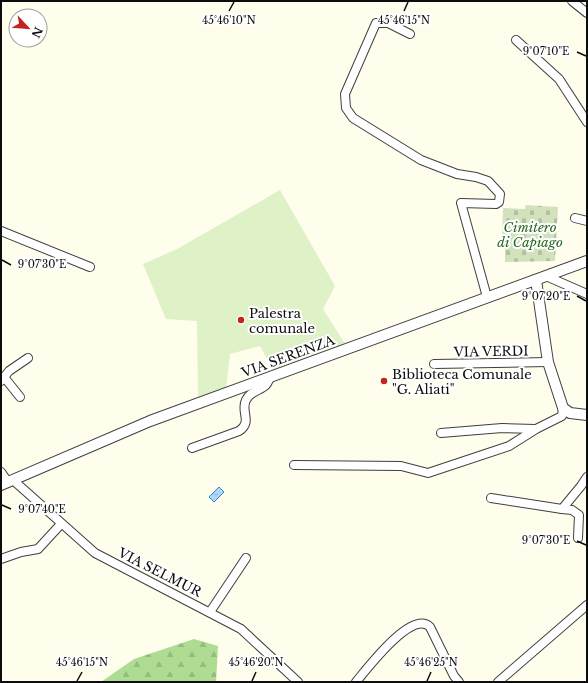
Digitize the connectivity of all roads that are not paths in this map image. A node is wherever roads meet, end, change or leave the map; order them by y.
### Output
1 (572, 1) edge
2 (587, 13) edge
3 (410, 34) dead end
4 (516, 40) dead end
5 (587, 122) edge
6 (575, 218) dead end
7 (587, 221) edge
8 (1, 231) edge
9 (587, 260) edge
10 (90, 267) dead end
11 (546, 276) junction
12 (536, 280) junction
13 (587, 294) edge
14 (487, 297) junction
15 (28, 358) dead end
16 (548, 362) junction
17 (434, 364) dead end
18 (271, 376) junction
19 (3, 379) edge
20 (20, 397) dead end
21 (563, 408) junction
22 (587, 415) edge
23 (536, 429) junction
24 (440, 433) dead end
25 (192, 448) dead end
26 (294, 465) dead end
27 (1, 472) edge
28 (587, 477) edge
29 (7, 483) edge
30 (491, 498) dead end
31 (562, 509) junction
32 (61, 524) junction
33 (578, 538) dead end
34 (246, 558) dead end
35 (1, 559) edge
36 (587, 605) edge
37 (210, 612) junction
38 (298, 682) edge
39 (356, 682) edge
40 (459, 682) edge
41 (498, 682) edge

1 - 2 street
3 - 14 street
4 - 5 street
6 - 7 street
8 - 10 street
9 - 11 street, VIA SERENZA
11 - 12 street, VIA SERENZA
11 - 13 street
12 - 14 street, VIA SERENZA
12 - 16 street
14 - 18 street, VIA SERENZA
15 - 19 street
16 - 17 street, VIA VERDI
16 - 21 street
18 - 25 street
18 - 29 street, VIA SERENZA
19 - 20 street
21 - 22 street
21 - 23 street
23 - 24 street
23 - 26 street
27 - 29 street, VIA SELMUR
28 - 31 street
29 - 32 street, VIA SELMUR
30 - 31 street
31 - 33 street
32 - 35 street
32 - 37 street, VIA SELMUR
34 - 37 street
36 - 41 street
37 - 38 street, VIA SELMUR
39 - 40 street

